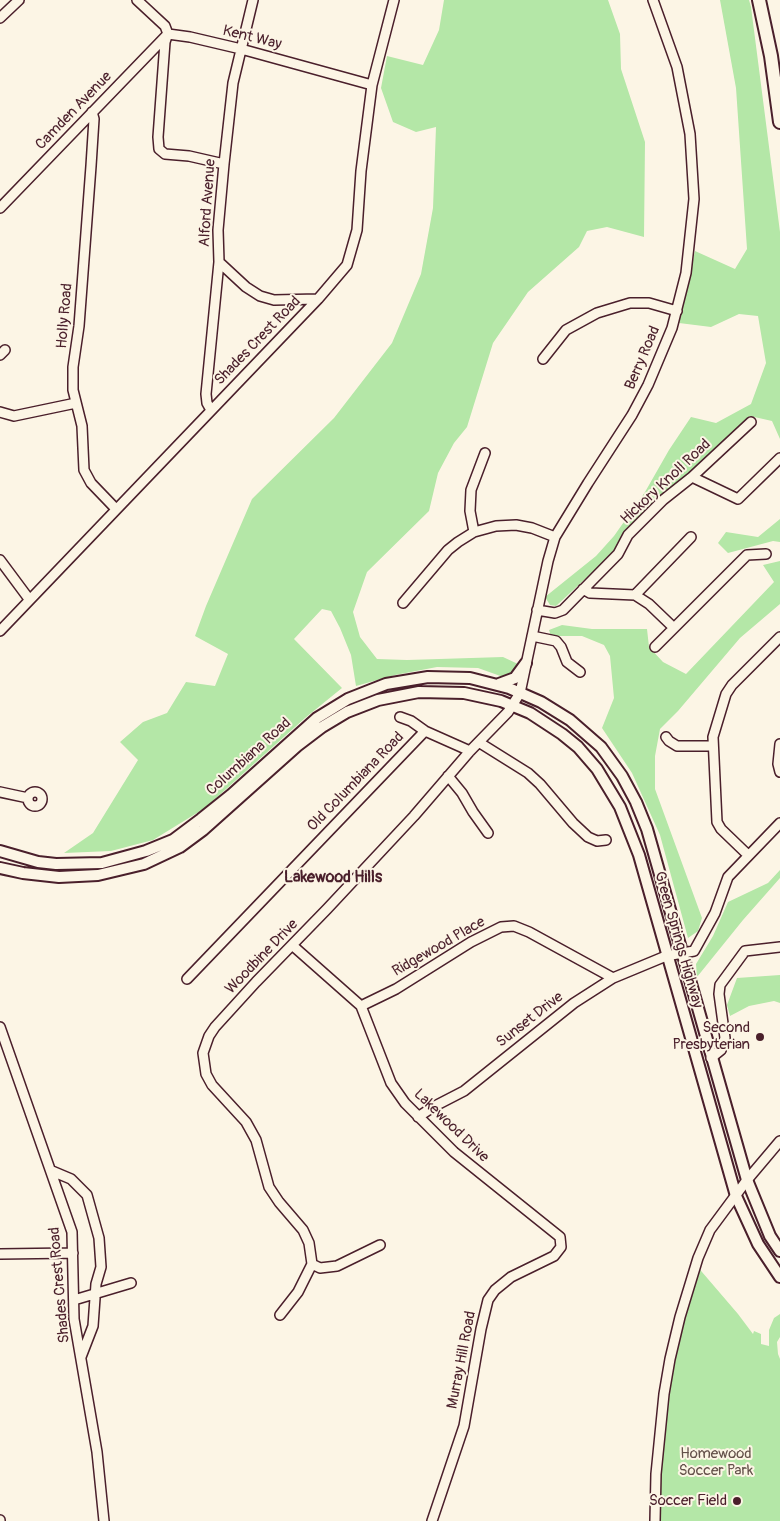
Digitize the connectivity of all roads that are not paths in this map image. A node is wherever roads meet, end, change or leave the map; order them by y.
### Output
1 (18, 0) edge
2 (138, 0) edge
3 (253, 0) edge
4 (394, 0) edge
5 (653, 0) edge
6 (759, 0) edge
7 (0, 18) edge
8 (168, 34) junction
9 (241, 49) junction
10 (372, 85) junction
11 (92, 112) junction
12 (780, 122) edge
13 (224, 164) junction
14 (0, 208) edge
15 (219, 262) junction
16 (318, 299) junction
17 (677, 311) junction
18 (543, 359) dead end
19 (76, 403) junction
20 (211, 410) junction
21 (0, 412) edge
22 (751, 422) dead end
23 (485, 453) dead end
24 (780, 458) edge
25 (692, 477) junction
26 (116, 508) junction
27 (474, 532) junction
28 (555, 537) junction
29 (691, 537) dead end
30 (766, 554) dead end
31 (0, 560) edge
32 (583, 589) junction
33 (635, 594) junction
34 (29, 599) junction
35 (403, 603) dead end
36 (537, 610) junction
37 (674, 628) junction
38 (0, 631) edge
39 (532, 636) junction
40 (780, 637) edge
41 (655, 647) dead end
42 (526, 663) junction
43 (580, 672) dead end
44 (498, 684) junction
45 (520, 693) junction
46 (513, 706) junction
47 (400, 717) dead end
48 (424, 731) junction
49 (307, 732) junction
50 (666, 737) dead end
51 (480, 743) junction
52 (780, 744) edge
53 (713, 746) junction
54 (470, 751) junction
55 (780, 772) edge
56 (448, 776) junction
57 (0, 792) edge
58 (28, 798) dead end
59 (780, 823) edge
60 (488, 833) dead end
61 (606, 840) dead end
62 (0, 850) edge
63 (748, 855) junction
64 (0, 868) edge
65 (292, 945) junction
66 (780, 947) edge
67 (682, 953) junction
68 (666, 956) junction
69 (613, 978) junction
70 (187, 979) dead end
71 (361, 1006) junction
72 (0, 1027) edge
73 (711, 1058) junction
74 (418, 1117) junction
75 (780, 1141) edge
76 (52, 1171) junction
77 (747, 1180) junction
78 (736, 1196) junction
79 (514, 1201) joint
80 (380, 1245) dead end
81 (780, 1251) edge
82 (73, 1253) junction
83 (0, 1254) edge
84 (312, 1264) junction
85 (780, 1277) edge
86 (131, 1283) dead end
87 (96, 1294) junction
88 (74, 1300) junction
89 (280, 1316) dead end
90 (81, 1356) junction
91 (104, 1521) edge
92 (432, 1521) edge
93 (655, 1521) edge

1 - 7 street
2 - 8 street
3 - 9 street, Alford Avenue
4 - 10 street, Shades Crest Road
5 - 17 street, Berry Road
6 - 12 highway
8 - 9 street, Kent Way
8 - 11 street, Camden Avenue
8 - 13 street
9 - 10 street, Kent Way
9 - 13 street, Alford Avenue
10 - 16 street, Shades Crest Road
11 - 14 street, Camden Avenue
11 - 19 street, Holly Road
13 - 15 street, Alford Avenue
15 - 16 street
15 - 20 street, Alford Avenue
16 - 20 street, Shades Crest Road
17 - 18 street
17 - 28 street, Berry Road
19 - 21 street
19 - 26 street, Holly Road
20 - 26 street, Shades Crest Road
22 - 25 street, Hickory Knoll Road
23 - 27 street
24 - 25 street
25 - 32 street, Hickory Knoll Road
26 - 34 street, Shades Crest Road
27 - 28 street
27 - 35 street
28 - 36 street, Berry Road
29 - 33 street
30 - 37 street
31 - 34 street
32 - 33 street
32 - 36 street, Hickory Knoll Road
33 - 37 street
34 - 38 street, Shades Crest Road
36 - 39 street, Berry Road
37 - 41 street
39 - 42 street, Berry Road
39 - 43 street
40 - 53 street
42 - 44 main road
42 - 45 street, Berry Road
44 - 45 main road, Columbiana Road
44 - 49 main road, Columbiana Road
45 - 46 street, Berry Road
45 - 67 main road, Green Springs Highway
46 - 49 main road, Columbiana Road
46 - 51 street, Woodbine Drive
46 - 68 main road, Green Springs Highway
47 - 48 street
48 - 54 street, Old Columbiana Road
48 - 70 street, Old Columbiana Road
49 - 62 main road, Columbiana Road
49 - 64 main road, Columbiana Road
50 - 53 street
51 - 54 street, Woodbine Drive
51 - 61 street
52 - 55 street
53 - 63 street
54 - 56 street, Woodbine Drive
56 - 60 street
56 - 65 street, Woodbine Drive
57 - 58 street
59 - 63 street
63 - 67 street
65 - 71 street, Lakewood Drive
65 - 84 street, Woodbine Drive
66 - 73 street
67 - 68 street, Sunset Drive
67 - 73 main road, Green Springs Highway
68 - 69 street, Sunset Drive
68 - 78 main road, Green Springs Highway
69 - 71 street, Ridgewood Place
69 - 74 street, Sunset Drive
71 - 74 street, Lakewood Drive
72 - 76 street, Shades Crest Road
73 - 77 main road, Green Springs Highway
74 - 79 street, Lakewood Drive
75 - 77 street
76 - 82 street, Shades Crest Road
76 - 87 street
77 - 78 street
77 - 81 main road, Green Springs Highway
78 - 85 main road, Green Springs Highway
78 - 93 street
79 - 92 street, Murray Hill Road
80 - 84 street
82 - 83 street
82 - 88 street, Shades Crest Road
84 - 89 street
86 - 87 street
87 - 88 street
87 - 90 street
88 - 90 street, Shades Crest Road
90 - 91 street, Shades Crest Road

